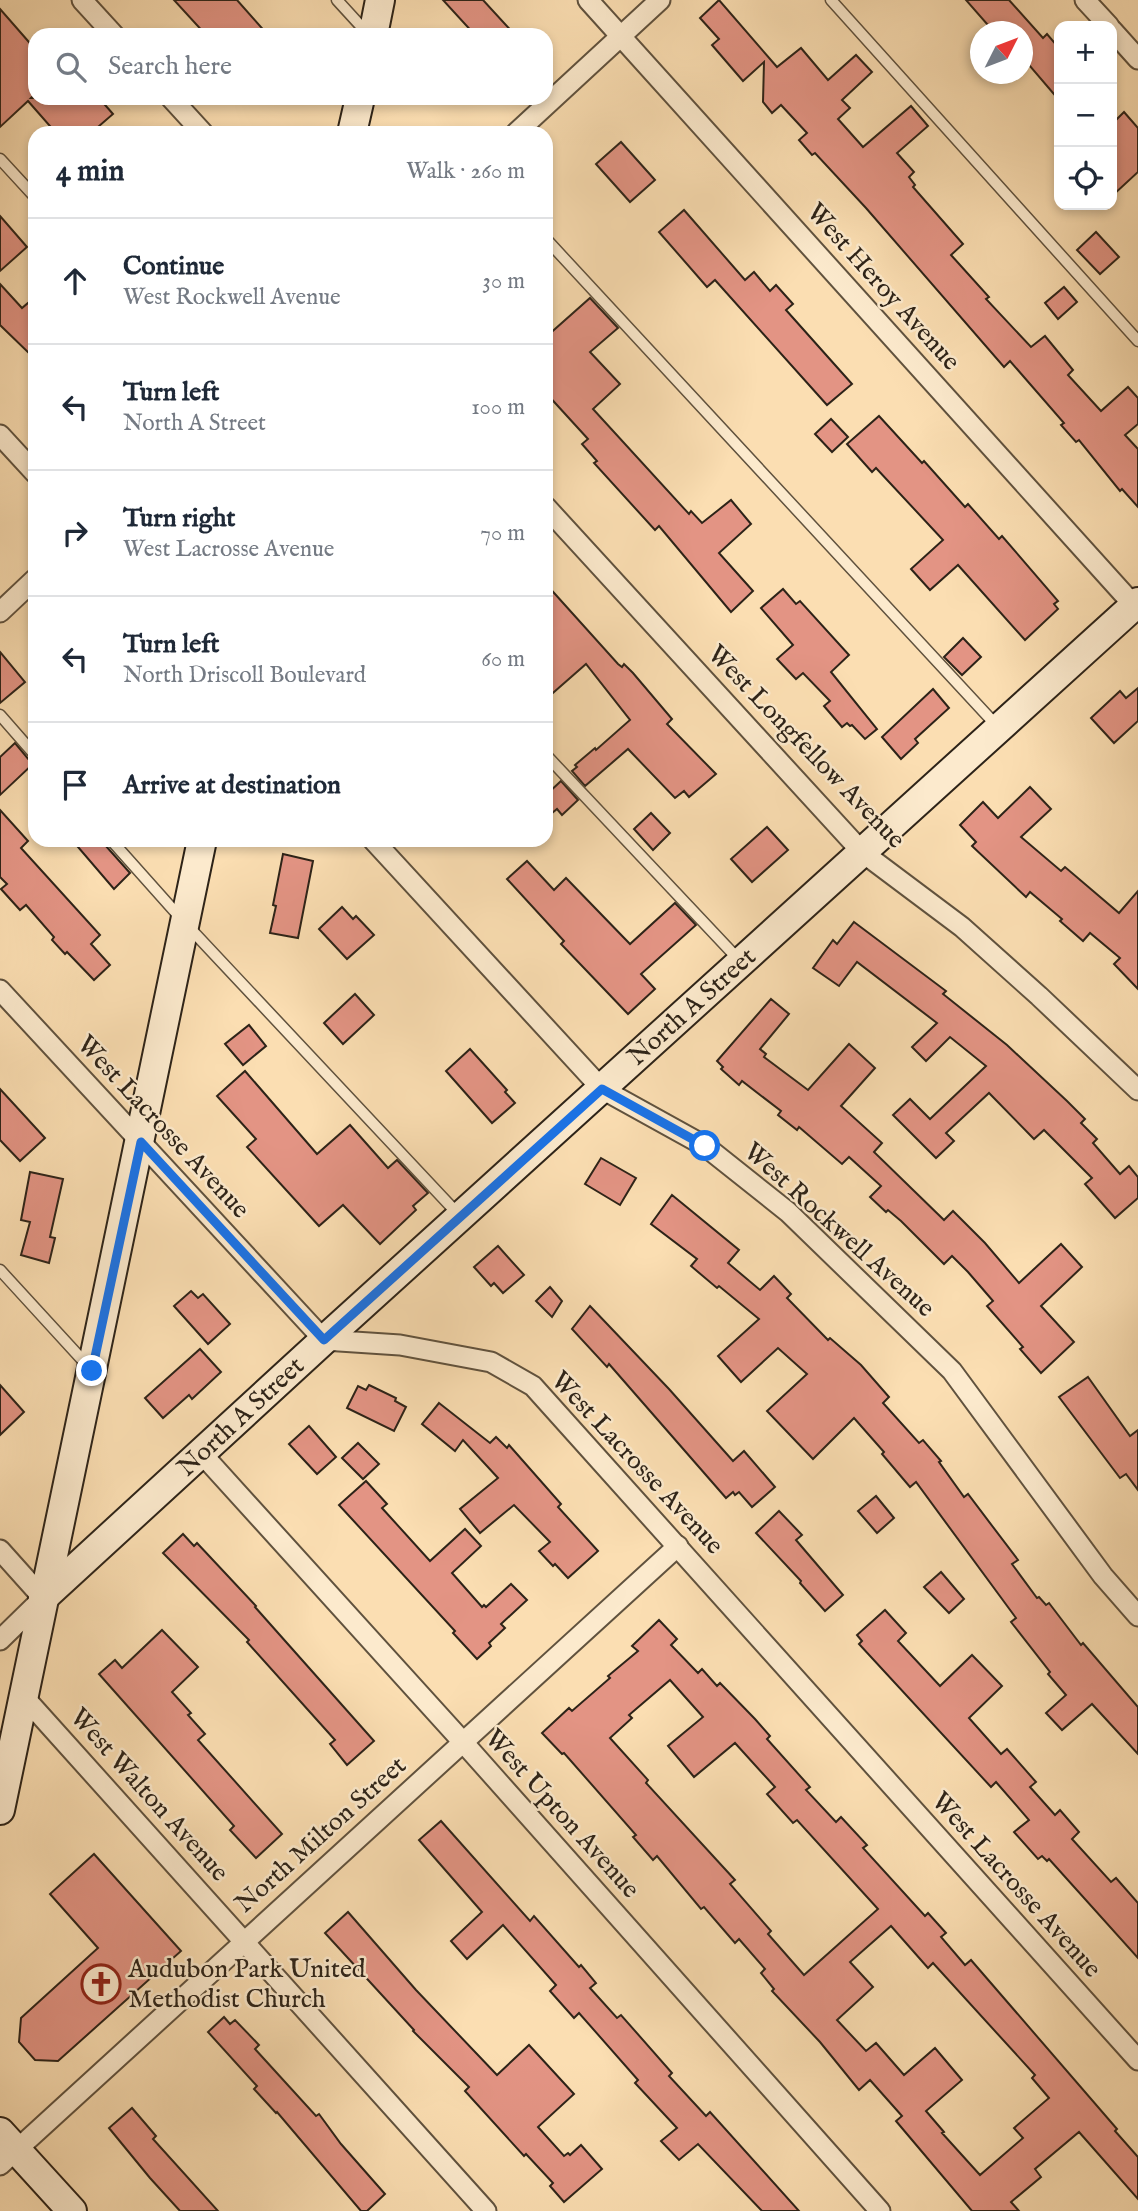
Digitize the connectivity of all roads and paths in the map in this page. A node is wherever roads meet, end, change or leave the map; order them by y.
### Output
1 (82, 0) edge
2 (337, 0) edge
3 (380, 0) edge
4 (588, 0) edge
5 (660, 0) edge
6 (831, 0) edge
7 (1085, 0) edge
8 (1104, 21) edge
9 (108, 28) edge
10 (364, 28) edge
11 (373, 28) edge
12 (621, 36) junction
13 (1117, 36) edge
14 (1138, 59) edge
15 (553, 99) edge
16 (177, 105) edge
17 (358, 105) edge
18 (546, 105) edge
19 (197, 126) edge
20 (354, 126) edge
21 (524, 126) edge
22 (0, 159) edge
23 (28, 189) edge
24 (553, 247) edge
25 (1138, 341) edge
26 (0, 435) edge
27 (28, 465) edge
28 (553, 515) edge
29 (28, 586) edge
30 (1137, 606) edge
31 (0, 612) edge
32 (0, 715) edge
33 (999, 728) junction
34 (28, 747) edge
35 (553, 762) edge
36 (117, 847) edge
37 (201, 847) edge
38 (379, 847) edge
39 (862, 852) junction
40 (185, 923) junction
41 (741, 962) junction
42 (0, 990) edge
43 (602, 1089) junction
44 (1138, 1090) edge
45 (141, 1142) junction
46 (460, 1217) junction
47 (0, 1270) edge
48 (324, 1340) junction
49 (92, 1371) junction
50 (202, 1454) junction
51 (678, 1546) junction
52 (0, 1550) edge
53 (43, 1598) junction
54 (1138, 1616) edge
55 (0, 1640) edge
56 (23, 1697) junction
57 (462, 1741) junction
58 (0, 1810) edge
59 (244, 1941) junction
60 (1138, 2060) edge
61 (5, 2148) edge
62 (72, 2211) edge
63 (486, 2211) edge
64 (880, 2211) edge

1 - 9 street
2 - 10 lane
3 - 11 street
4 - 12 street, West Heroy Avenue
5 - 12 street
6 - 25 lane
7 - 8 street
12 - 15 street
12 - 30 street, West Heroy Avenue
13 - 14 street
16 - 19 street
17 - 20 street
18 - 21 street
22 - 23 lane
24 - 33 lane
26 - 27 street
28 - 39 street, West Longfellow Avenue
29 - 31 street
30 - 33 street, North A Street
32 - 34 lane
33 - 39 street, North A Street
35 - 41 lane
36 - 40 lane
37 - 40 street
38 - 43 street, West Rockwell Avenue
39 - 41 street, North A Street
39 - 44 street, West Longfellow Avenue
40 - 45 street
40 - 46 lane
41 - 43 street, North A Street
42 - 45 street, West Lacrosse Avenue
43 - 46 street, North A Street
43 - 54 street, West Rockwell Avenue
45 - 48 street, West Lacrosse Avenue
45 - 49 street
46 - 48 street, North A Street
47 - 49 lane
48 - 50 street, North A Street
48 - 51 street, West Lacrosse Avenue
49 - 53 street
50 - 53 street, North A Street
50 - 57 street, West Upton Avenue
51 - 57 street, North Milton Street
51 - 60 street, West Lacrosse Avenue
52 - 53 street
53 - 55 street, North A Street
53 - 56 street
56 - 58 street
56 - 59 street, West Walton Avenue
57 - 59 street, North Milton Street
57 - 64 street, West Upton Avenue
59 - 61 street, North Milton Street
59 - 63 street, West Walton Avenue
61 - 62 street

